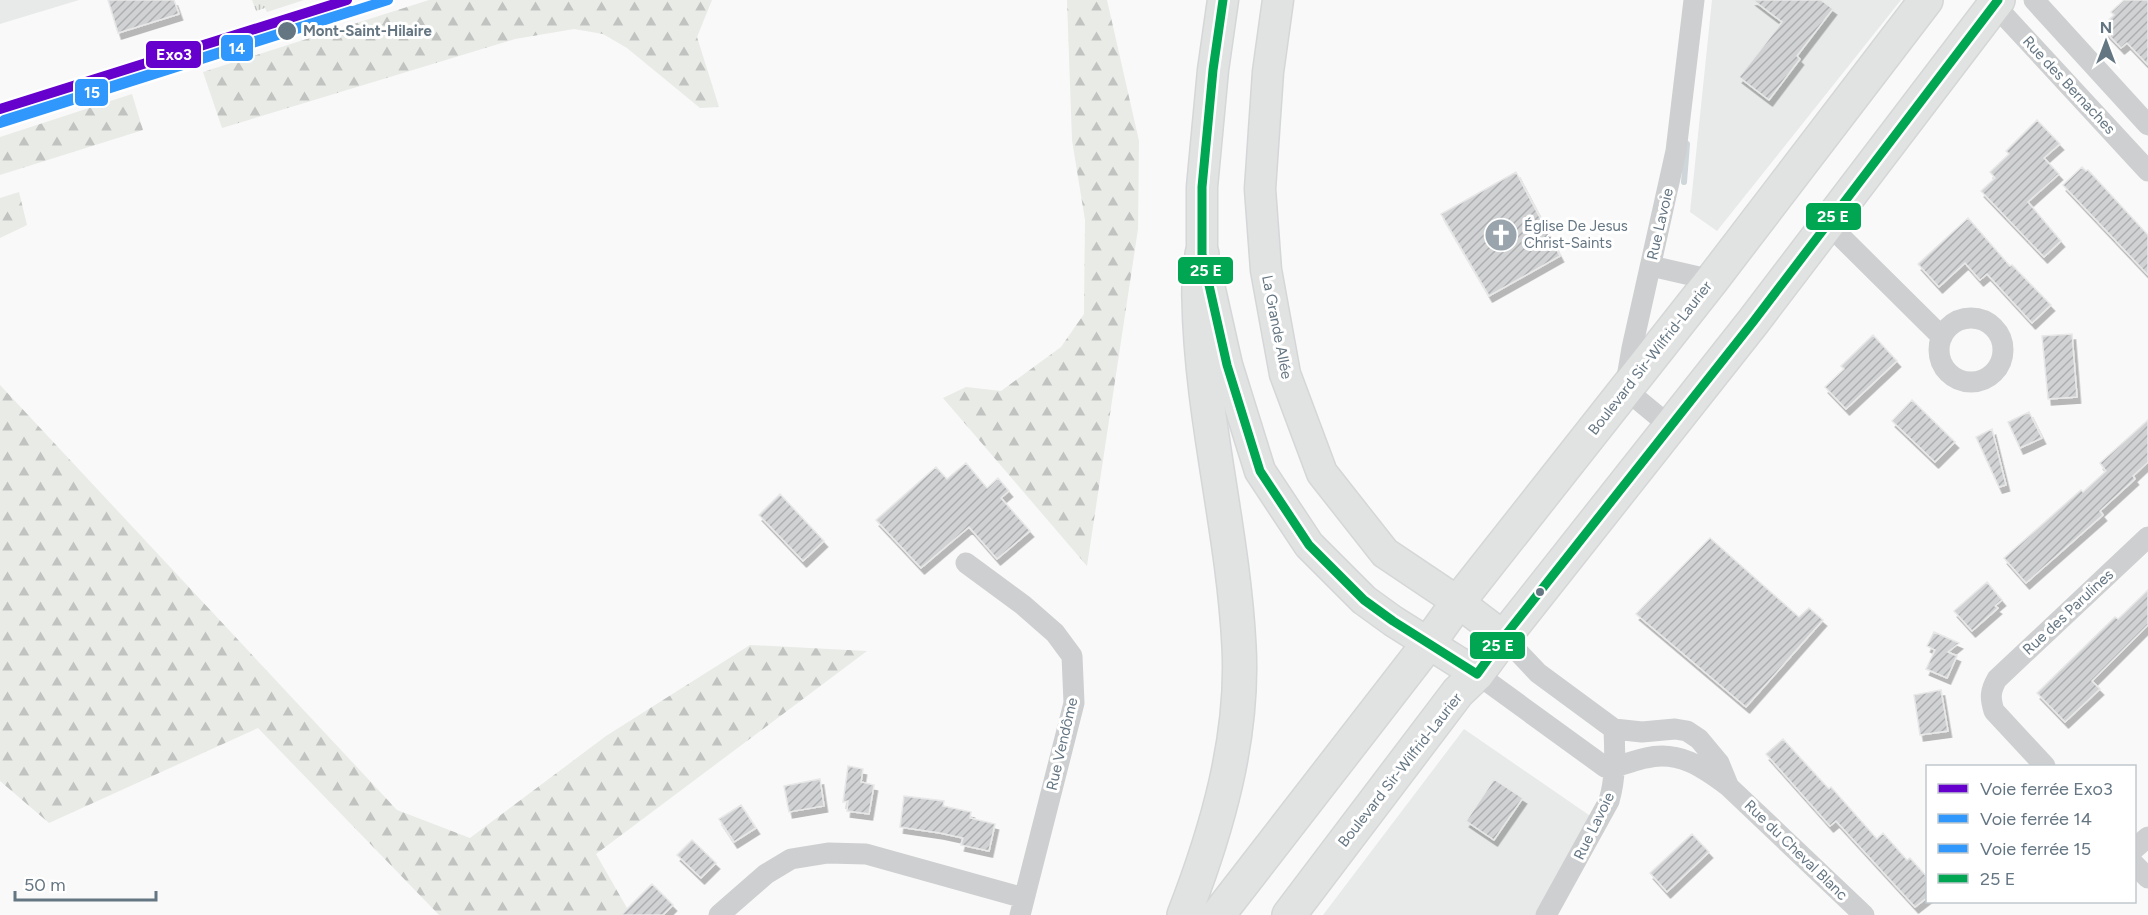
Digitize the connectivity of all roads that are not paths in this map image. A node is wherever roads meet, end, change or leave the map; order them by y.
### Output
1 (1223, 0) edge
2 (1278, 0) edge
3 (1694, 0) edge
4 (1926, 0) edge
5 (2034, 0) edge
6 (1994, 2) edge
7 (2148, 125) edge
8 (2148, 171) edge
9 (1827, 223) junction
10 (1202, 254) junction
11 (1651, 266) junction
12 (1712, 280) junction
13 (1942, 337) dead end
14 (1625, 389) junction
15 (1671, 427) junction
16 (2148, 537) edge
17 (966, 563) dead end
18 (1458, 602) junction
19 (1504, 637) junction
20 (1428, 644) junction
21 (1477, 674) junction
22 (1614, 729) junction
23 (2044, 765) edge
24 (1616, 768) junction
25 (1728, 786) junction
26 (2148, 837) edge
27 (2136, 847) edge
28 (2136, 866) edge
29 (2148, 878) edge
30 (1022, 907) edge
31 (719, 915) edge
32 (1184, 915) edge
33 (1218, 915) edge
34 (1289, 915) edge
35 (1546, 915) edge
36 (1864, 915) edge

1 - 10 street
2 - 18 street, La Grande Allée
3 - 11 street, Rue Lavoie
4 - 12 main road, Boulevard Sir-Wilfrid-Laurier
5 - 7 street, Rue des Bernaches
6 - 8 street, Rue des Bernaches
6 - 9 main road, Boulevard Sir-Wilfrid-Laurier
9 - 13 street
9 - 15 main road, Boulevard Sir-Wilfrid-Laurier
10 - 20 street
10 - 32 main road
11 - 12 street
11 - 14 street, Rue Lavoie
12 - 14 main road, Boulevard Sir-Wilfrid-Laurier
14 - 15 street
14 - 18 main road, Boulevard Sir-Wilfrid-Laurier
15 - 19 main road, Boulevard Sir-Wilfrid-Laurier
16 - 23 street, Rue des Parulines
17 - 30 street, Rue Vendôme
18 - 19 street, La Grande Allée
18 - 20 main road, Boulevard Sir-Wilfrid-Laurier
19 - 21 main road, Boulevard Sir-Wilfrid-Laurier
19 - 22 street
20 - 21 street
20 - 33 main road, Boulevard Sir-Wilfrid-Laurier
21 - 24 street
21 - 34 main road, Boulevard Sir-Wilfrid-Laurier
22 - 24 street, Rue Lavoie
22 - 25 street, Rue du Cheval Blanc
24 - 25 street, Rue du Cheval Blanc
24 - 35 street, Rue Lavoie
25 - 36 street, Rue du Cheval Blanc
26 - 27 street
28 - 29 street
30 - 31 street, Rue Vendôme

